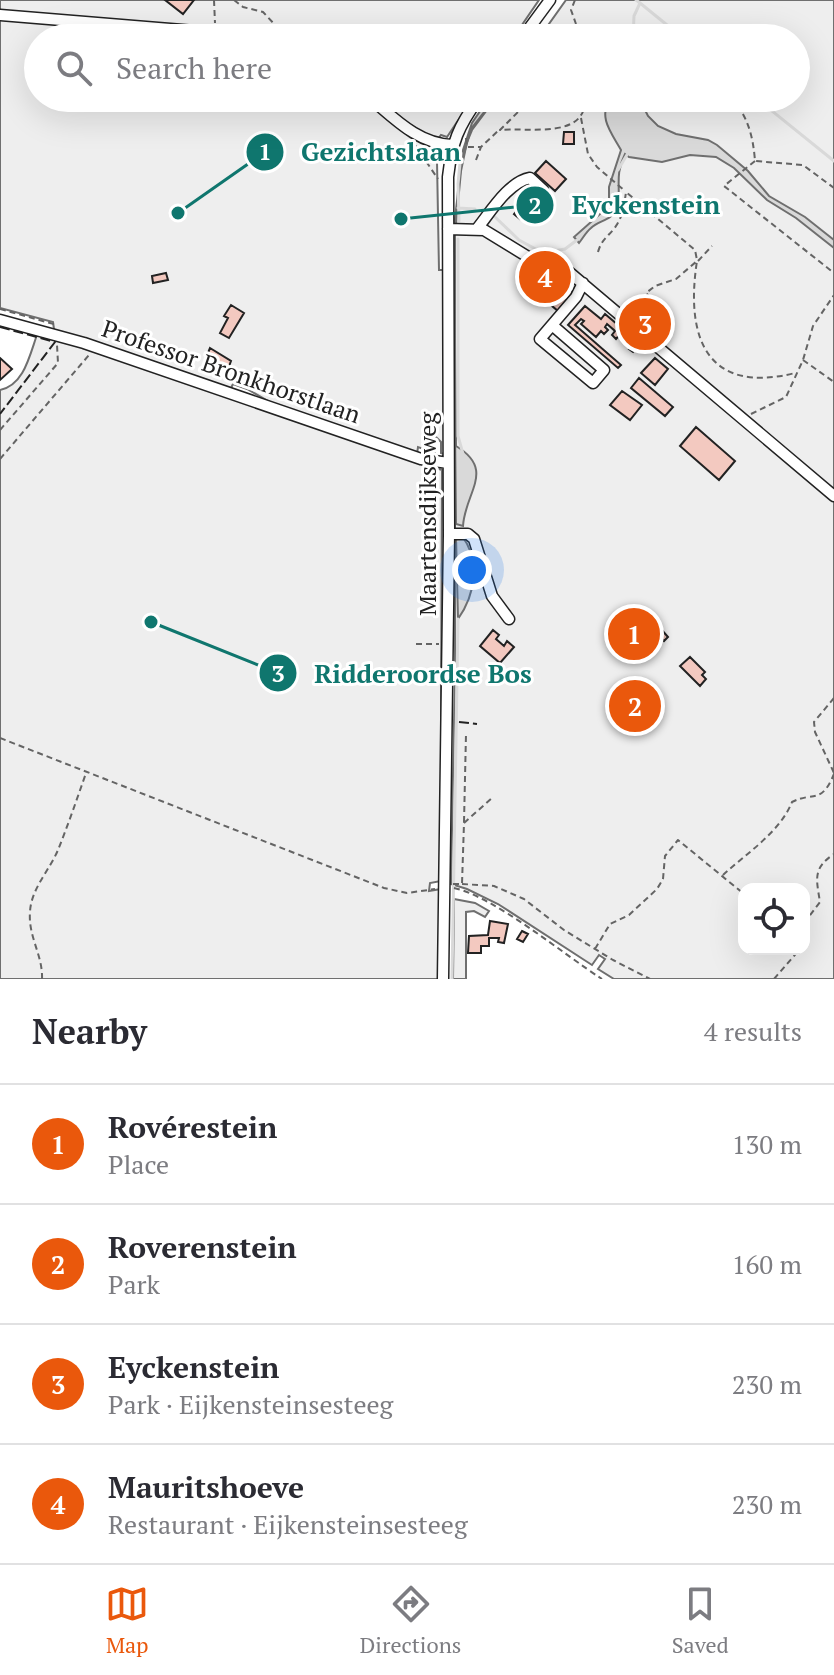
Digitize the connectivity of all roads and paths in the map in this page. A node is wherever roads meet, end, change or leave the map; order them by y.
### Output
1 (214, 0) edge
2 (234, 0) edge
3 (550, 0) edge
4 (575, 0) edge
5 (0, 15) edge
6 (114, 24) edge
7 (216, 24) edge
8 (272, 24) edge
9 (532, 24) edge
10 (576, 24) edge
11 (387, 112) edge
12 (469, 112) edge
13 (518, 112) edge
14 (584, 112) edge
15 (742, 112) edge
16 (581, 118) junction
17 (464, 120) junction
18 (500, 130) junction
19 (410, 131) junction
20 (452, 145) junction
21 (481, 147) junction
22 (476, 160) dead end
23 (755, 161) junction
24 (438, 179) dead end
25 (834, 188) edge
26 (543, 190) dead end
27 (626, 192) junction
28 (448, 229) junction
29 (476, 230) junction
30 (712, 246) dead end
31 (598, 252) dead end
32 (697, 261) junction
33 (834, 273) edge
34 (583, 283) junction
35 (834, 295) edge
36 (0, 309) edge
37 (664, 313) dead end
38 (0, 320) edge
39 (552, 325) junction
40 (56, 330) junction
41 (95, 347) junction
42 (803, 360) junction
43 (795, 373) junction
44 (834, 382) edge
45 (743, 418) junction
46 (0, 430) edge
47 (0, 459) edge
48 (448, 463) junction
49 (834, 496) edge
50 (449, 534) junction
51 (509, 619) dead end
52 (416, 644) dead end
53 (443, 644) dead end
54 (834, 698) edge
55 (466, 734) dead end
56 (0, 738) edge
57 (834, 755) edge
58 (827, 758) junction
59 (87, 772) junction
60 (834, 773) edge
61 (492, 798) dead end
62 (464, 823) junction
63 (834, 854) edge
64 (722, 876) junction
65 (456, 884) dead end
66 (462, 884) junction
67 (441, 889) junction
68 (738, 889) edge
69 (810, 915) edge
70 (595, 949) junction
71 (795, 955) edge
72 (42, 979) edge
73 (443, 979) edge
74 (602, 979) edge
75 (650, 979) edge
76 (774, 979) edge

1 - 7 path
2 - 8 path
3 - 9 street
4 - 10 path
5 - 6 street
11 - 19 street
12 - 17 street, Maartensdijkseweg
13 - 18 path
14 - 16 path
15 - 23 path
16 - 18 path
16 - 27 path
17 - 20 street, Maartensdijkseweg
17 - 21 path
18 - 21 path
19 - 20 street
19 - 24 path
20 - 28 street, Maartensdijkseweg
21 - 22 path
23 - 25 path
23 - 33 path
26 - 29 street
27 - 31 path
27 - 32 path
28 - 29 street
28 - 48 street, Maartensdijkseweg
29 - 34 street
30 - 32 path
32 - 37 path
32 - 43 path
34 - 39 street
34 - 45 street
35 - 42 path
36 - 40 path
38 - 40 street, Professor Bronkhorstlaan
39 - 39 street
40 - 41 street, Professor Bronkhorstlaan
40 - 46 path
41 - 47 path
41 - 48 street, Professor Bronkhorstlaan
42 - 43 path
42 - 44 path
43 - 45 path
45 - 49 street
48 - 50 street, Maartensdijkseweg
50 - 51 street
50 - 67 street, Maartensdijkseweg
52 - 53 path
54 - 58 path
55 - 62 path
56 - 59 path
57 - 58 path
58 - 60 path
59 - 67 path
59 - 72 path
60 - 64 path
61 - 62 path
62 - 66 path
63 - 69 path
64 - 68 path
64 - 70 path
65 - 66 path
66 - 70 path
67 - 73 street, Maartensdijkseweg
67 - 74 path
70 - 75 path
71 - 76 path

